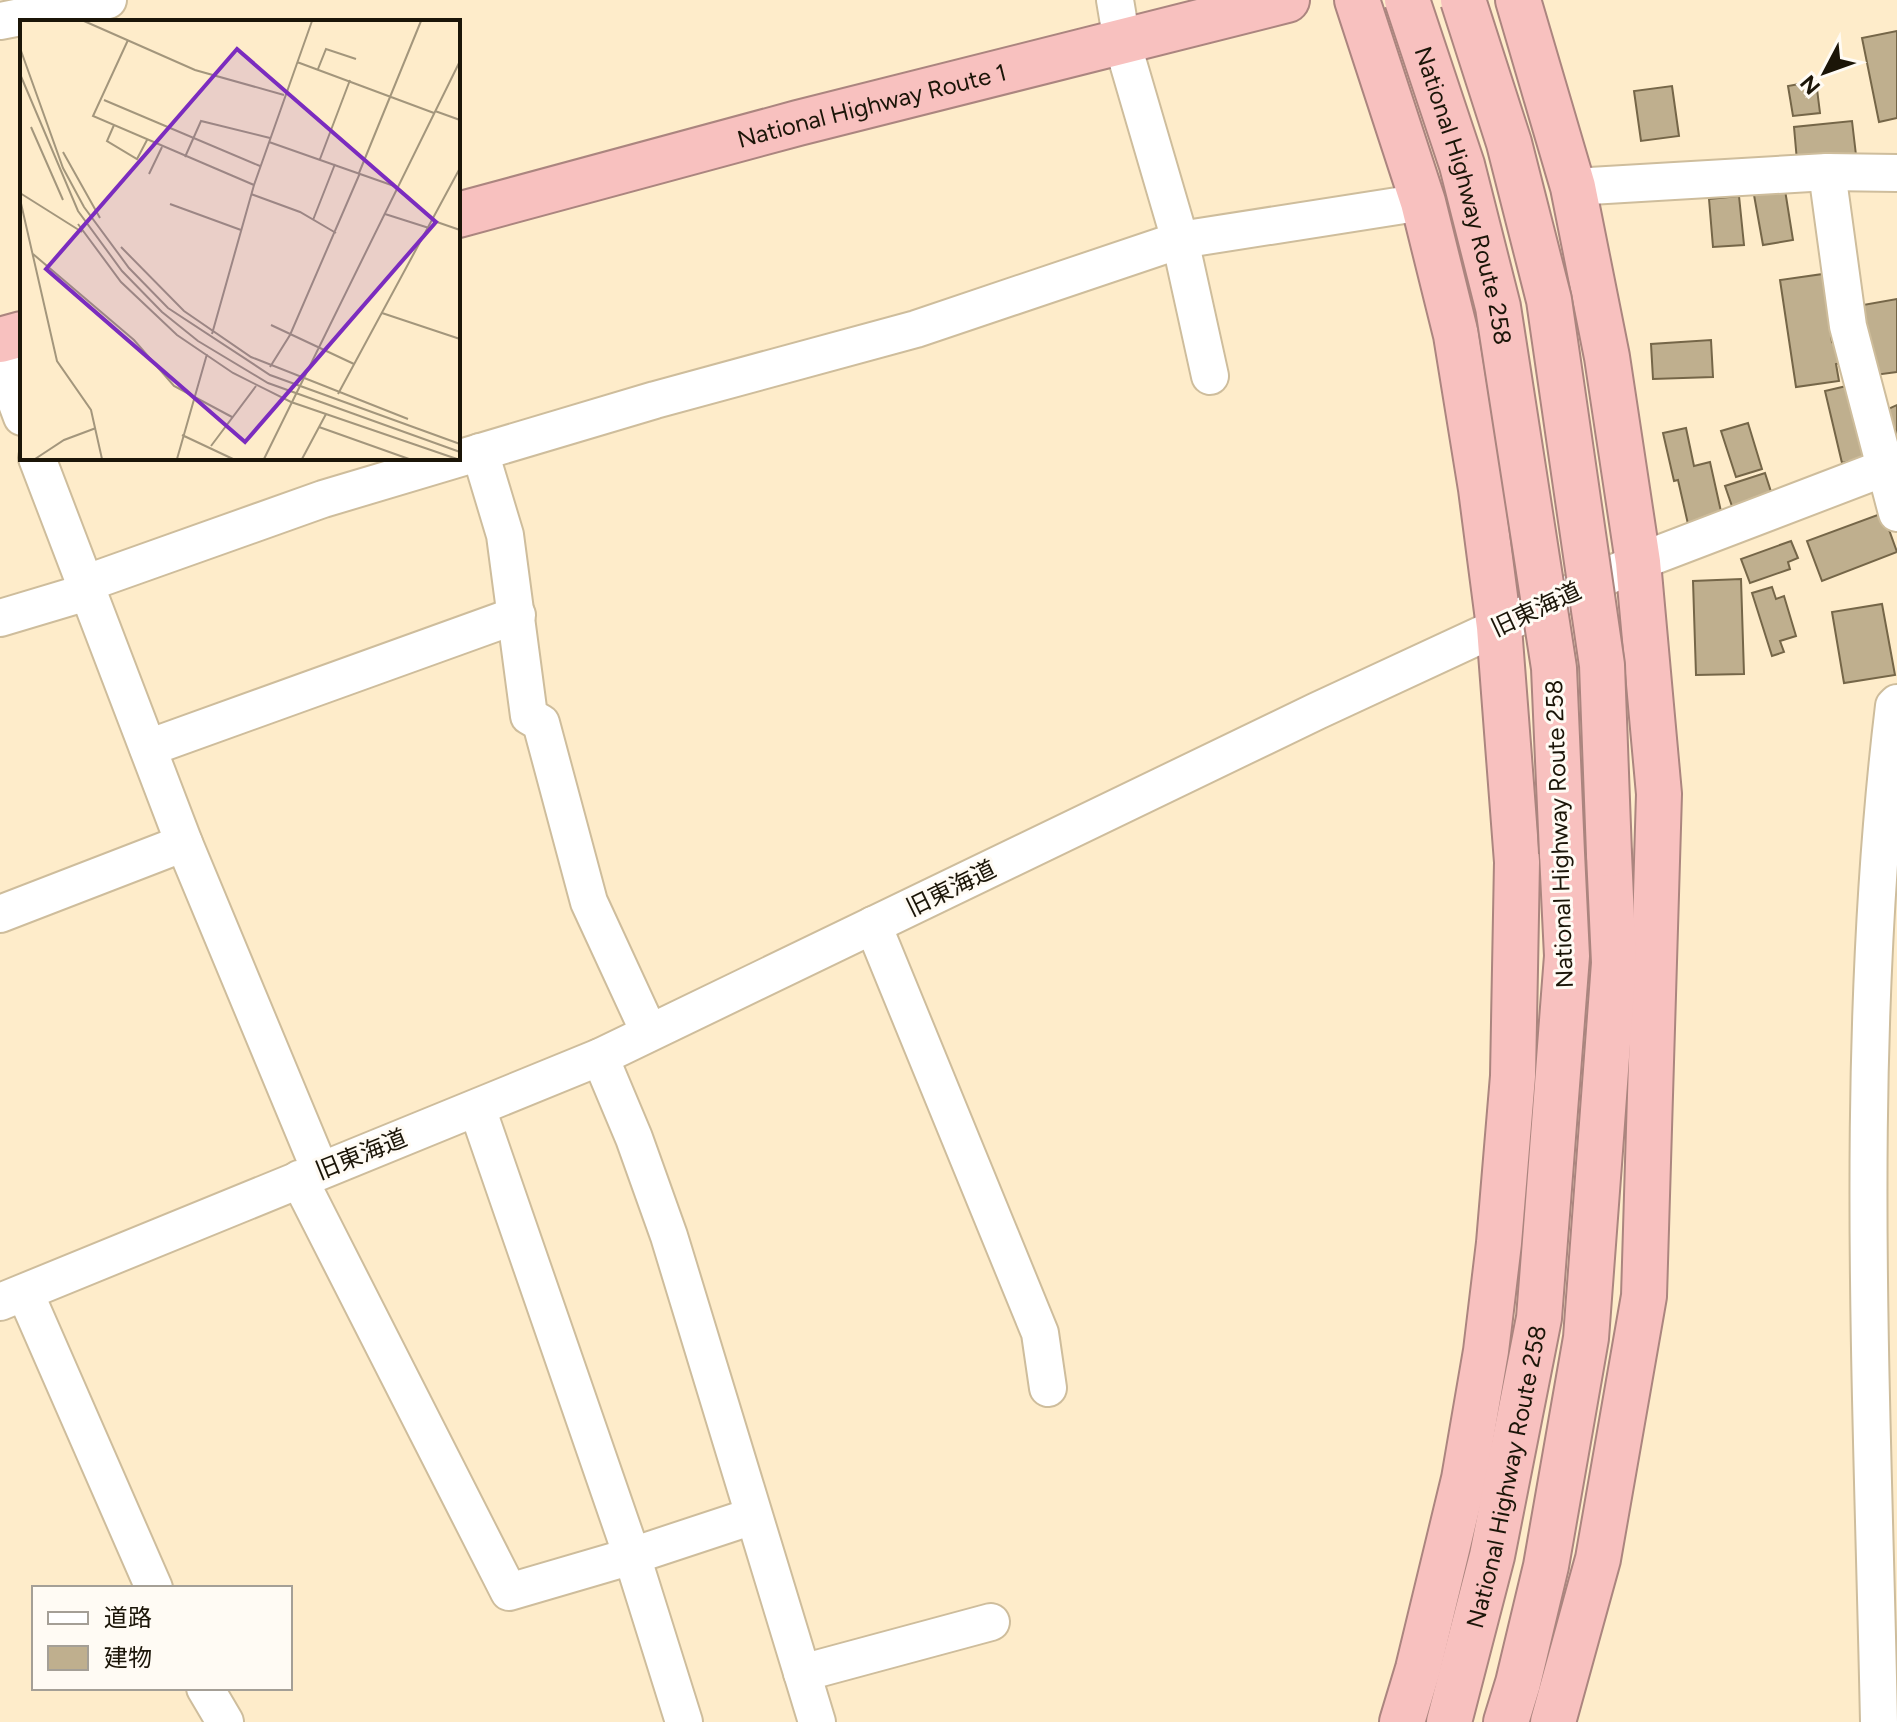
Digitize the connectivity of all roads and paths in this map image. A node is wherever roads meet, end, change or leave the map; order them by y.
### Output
1 (108, 0) edge
2 (1287, 0) edge
3 (1357, 0) edge
4 (1407, 0) edge
5 (1463, 0) edge
6 (1518, 0) edge
7 (2, 16) edge
8 (60, 16) edge
9 (1118, 21) edge
10 (1827, 172) junction
11 (1897, 173) edge
12 (1573, 187) junction
13 (1423, 202) junction
14 (460, 214) edge
15 (1180, 240) junction
16 (20, 335) edge
17 (0, 340) edge
18 (0, 358) edge
19 (1210, 376) dead end
20 (20, 412) edge
21 (480, 452) junction
22 (460, 458) edge
23 (38, 460) edge
24 (453, 460) edge
25 (1890, 466) edge
26 (1897, 513) edge
27 (1638, 562) junction
28 (86, 588) junction
29 (517, 615) junction
30 (0, 618) edge
31 (1499, 627) junction
32 (1897, 703) edge
33 (148, 748) junction
34 (184, 843) junction
35 (0, 914) edge
36 (873, 925) junction
37 (649, 1032) junction
38 (600, 1057) junction
39 (477, 1108) junction
40 (310, 1174) junction
41 (13, 1297) edge
42 (1048, 1388) dead end
43 (753, 1516) junction
44 (632, 1556) junction
45 (153, 1586) edge
46 (991, 1622) dead end
47 (802, 1673) junction
48 (206, 1690) edge
49 (1561, 1712) edge
50 (225, 1722) edge
51 (684, 1722) edge
52 (817, 1722) edge
53 (1402, 1722) edge
54 (1449, 1722) edge
55 (1506, 1722) edge
56 (1879, 1722) edge

1 - 8 street
2 - 9 highway, National Highway Route 1
3 - 13 highway
4 - 54 highway, National Highway Route 258, bridge
5 - 55 highway, National Highway Route 258, bridge
6 - 12 highway
7 - 8 street
9 - 14 highway, National Highway Route 1
9 - 15 street
10 - 11 street
10 - 12 street
10 - 25 street
12 - 27 highway
13 - 15 street
13 - 31 highway
15 - 19 street
15 - 21 street
16 - 17 highway
18 - 20 street
21 - 22 street
21 - 29 street
23 - 28 street
24 - 28 street
25 - 26 street
25 - 27 street, 旧東海道
27 - 31 street, 旧東海道
27 - 49 highway
28 - 30 street
28 - 33 street
29 - 33 street
29 - 37 street
31 - 36 street, 旧東海道
31 - 53 highway
32 - 56 street
33 - 34 street
34 - 35 street
34 - 40 street
36 - 37 street, 旧東海道
36 - 42 street
37 - 38 street, 旧東海道
38 - 39 street, 旧東海道
38 - 43 street
39 - 40 street, 旧東海道
39 - 44 street
40 - 41 street, 旧東海道
40 - 44 street
41 - 45 street
43 - 44 street
43 - 47 street
44 - 51 street
46 - 47 street
47 - 52 street
48 - 50 street

